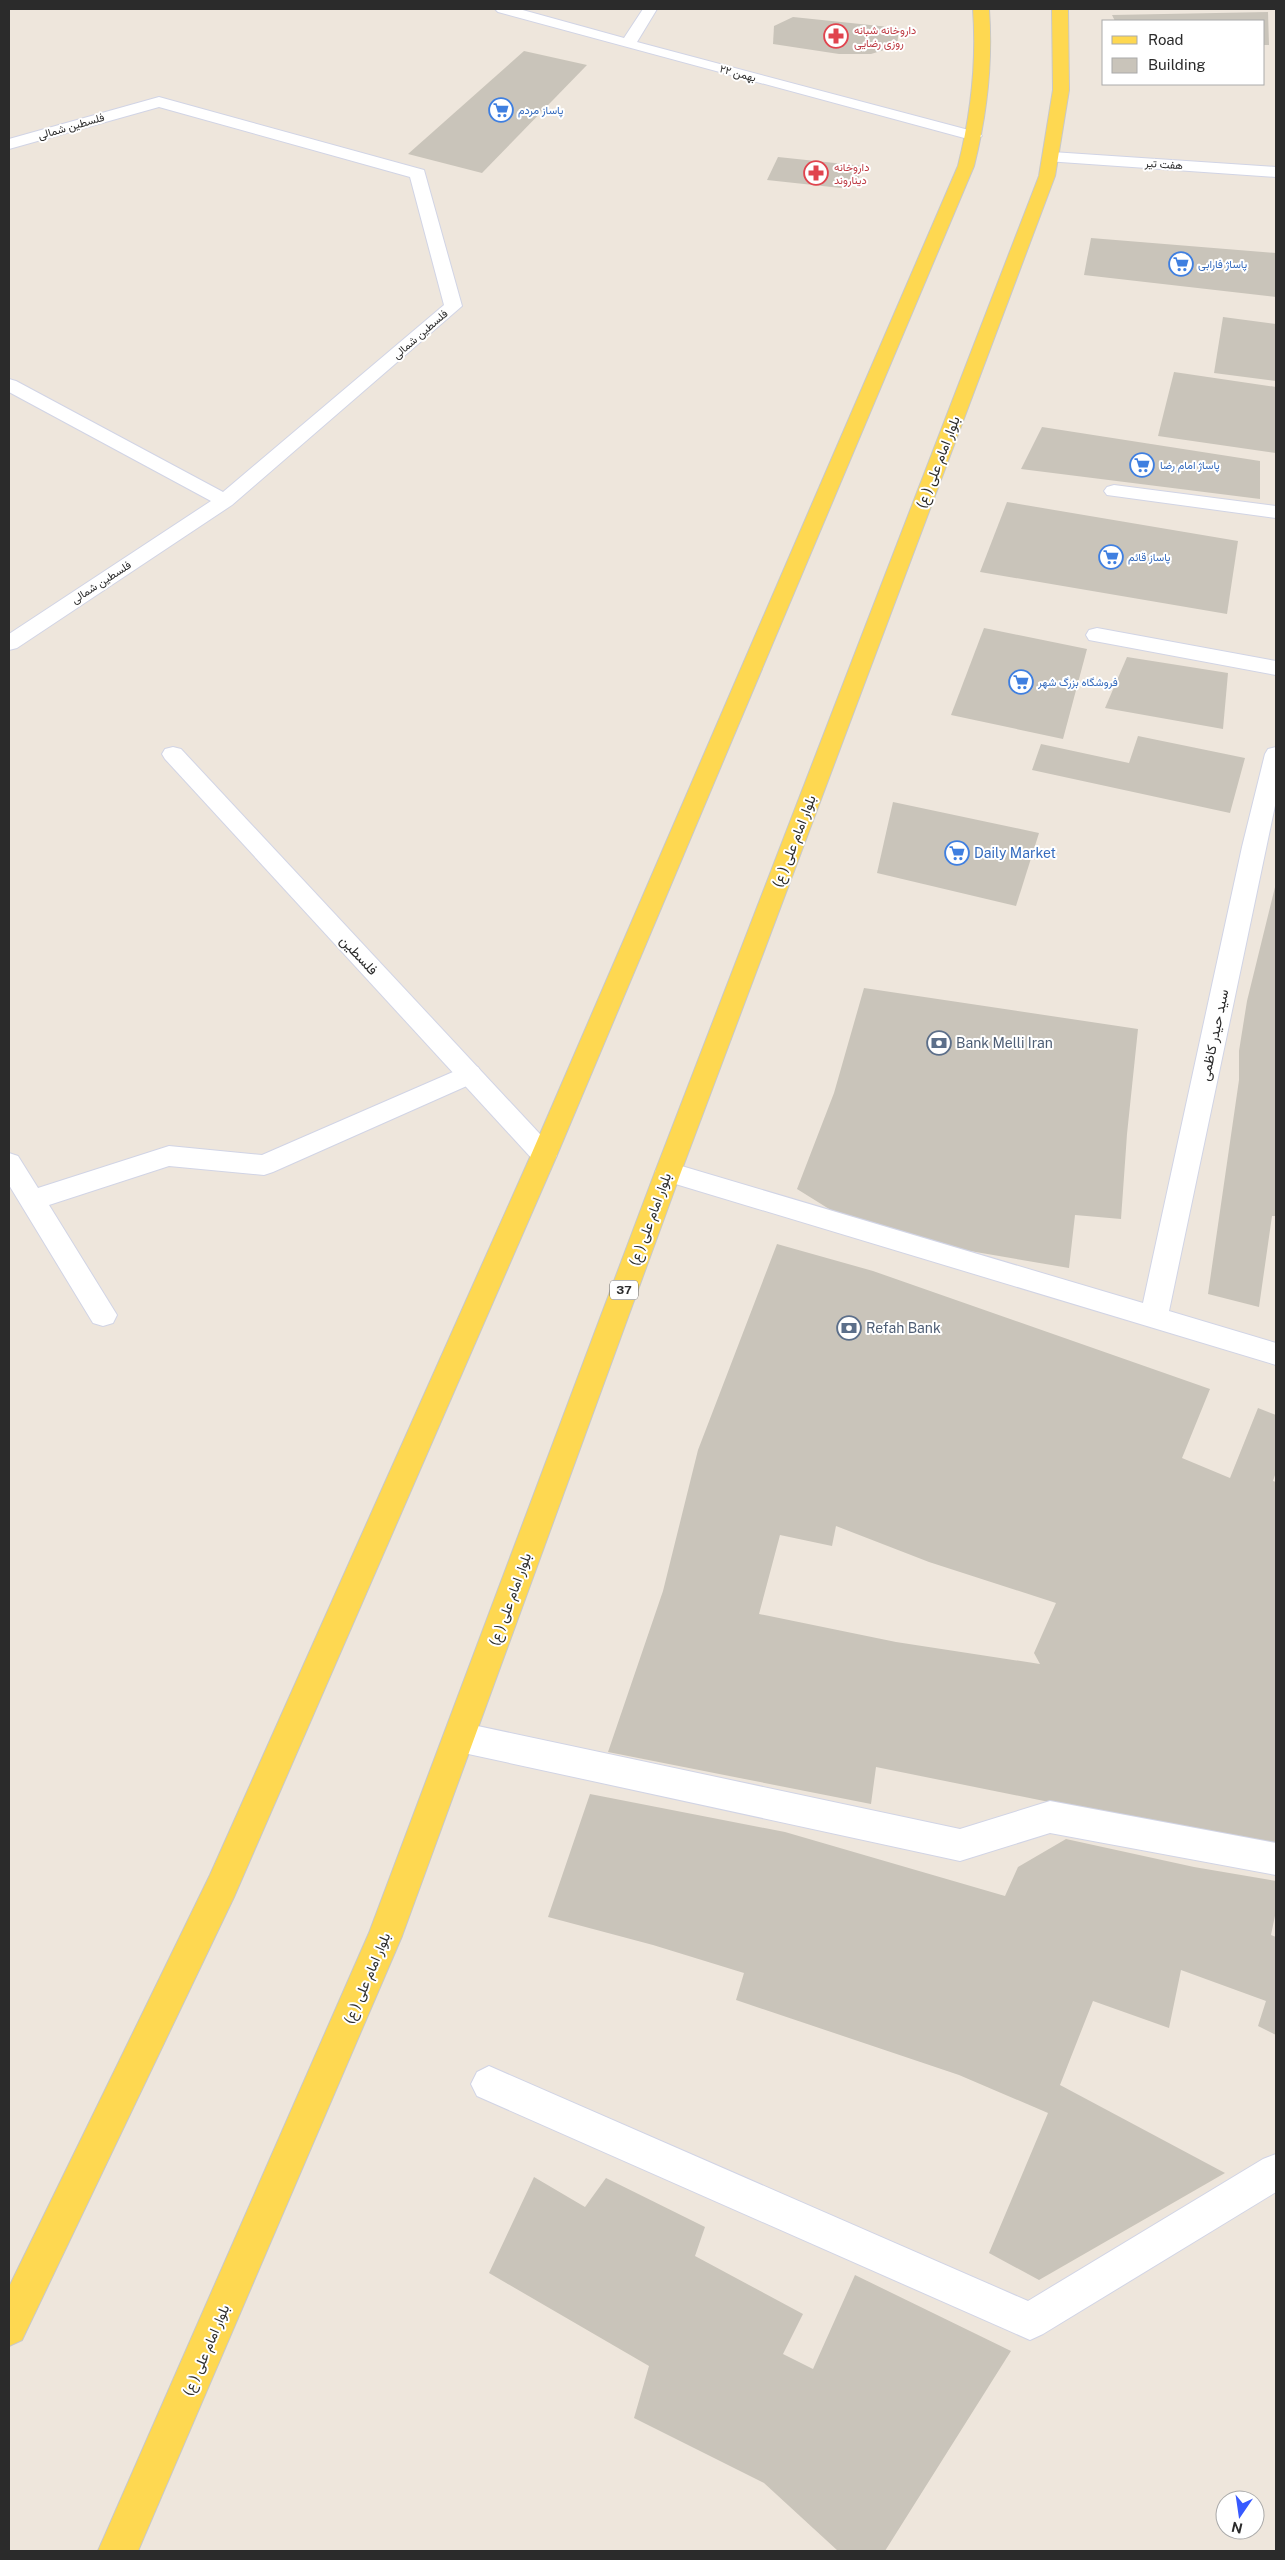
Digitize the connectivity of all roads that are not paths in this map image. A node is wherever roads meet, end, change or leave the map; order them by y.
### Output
1 (503, 9) edge
2 (650, 9) edge
3 (981, 9) edge
4 (1060, 9) edge
5 (628, 44) junction
6 (974, 136) junction
7 (9, 144) edge
8 (1052, 157) junction
9 (1276, 172) edge
10 (9, 385) edge
11 (1114, 491) dead end
12 (225, 502) junction
13 (1276, 512) edge
14 (1097, 635) dead end
15 (9, 642) edge
16 (1276, 668) edge
17 (174, 754) dead end
18 (1276, 754) edge
19 (1265, 850) edge
20 (469, 1074) junction
21 (544, 1155) junction
22 (9, 1163) edge
23 (668, 1172) junction
24 (32, 1200) junction
25 (103, 1315) dead end
26 (1154, 1317) junction
27 (1276, 1354) edge
28 (459, 1736) junction
29 (1276, 1859) edge
30 (489, 2084) dead end
31 (1276, 2172) edge
32 (9, 2327) edge
33 (118, 2551) edge

1 - 5 street, ۲۲ بهمن
2 - 5 street
3 - 6 main road
4 - 8 main road, بلوار امام علی ( ع) / 37
5 - 6 street, ۲۲ بهمن
6 - 21 main road
7 - 12 street, فلسطین شمالی
8 - 9 street, هفت تیر
8 - 23 main road, بلوار امام علی ( ع) / 37
10 - 12 street
11 - 13 street
12 - 15 street, فلسطین شمالی
14 - 16 street
17 - 20 street, فلسطین
18 - 19 street, سید حیدر کاظمی
19 - 26 street, سید حیدر کاظمی
20 - 21 street, فلسطین
20 - 24 street
21 - 32 main road
22 - 24 street
23 - 26 street
23 - 28 main road, بلوار امام علی ( ع) / 37
24 - 25 street
26 - 27 street
28 - 29 street
28 - 33 main road, بلوار امام علی ( ع) / 37
30 - 31 street

